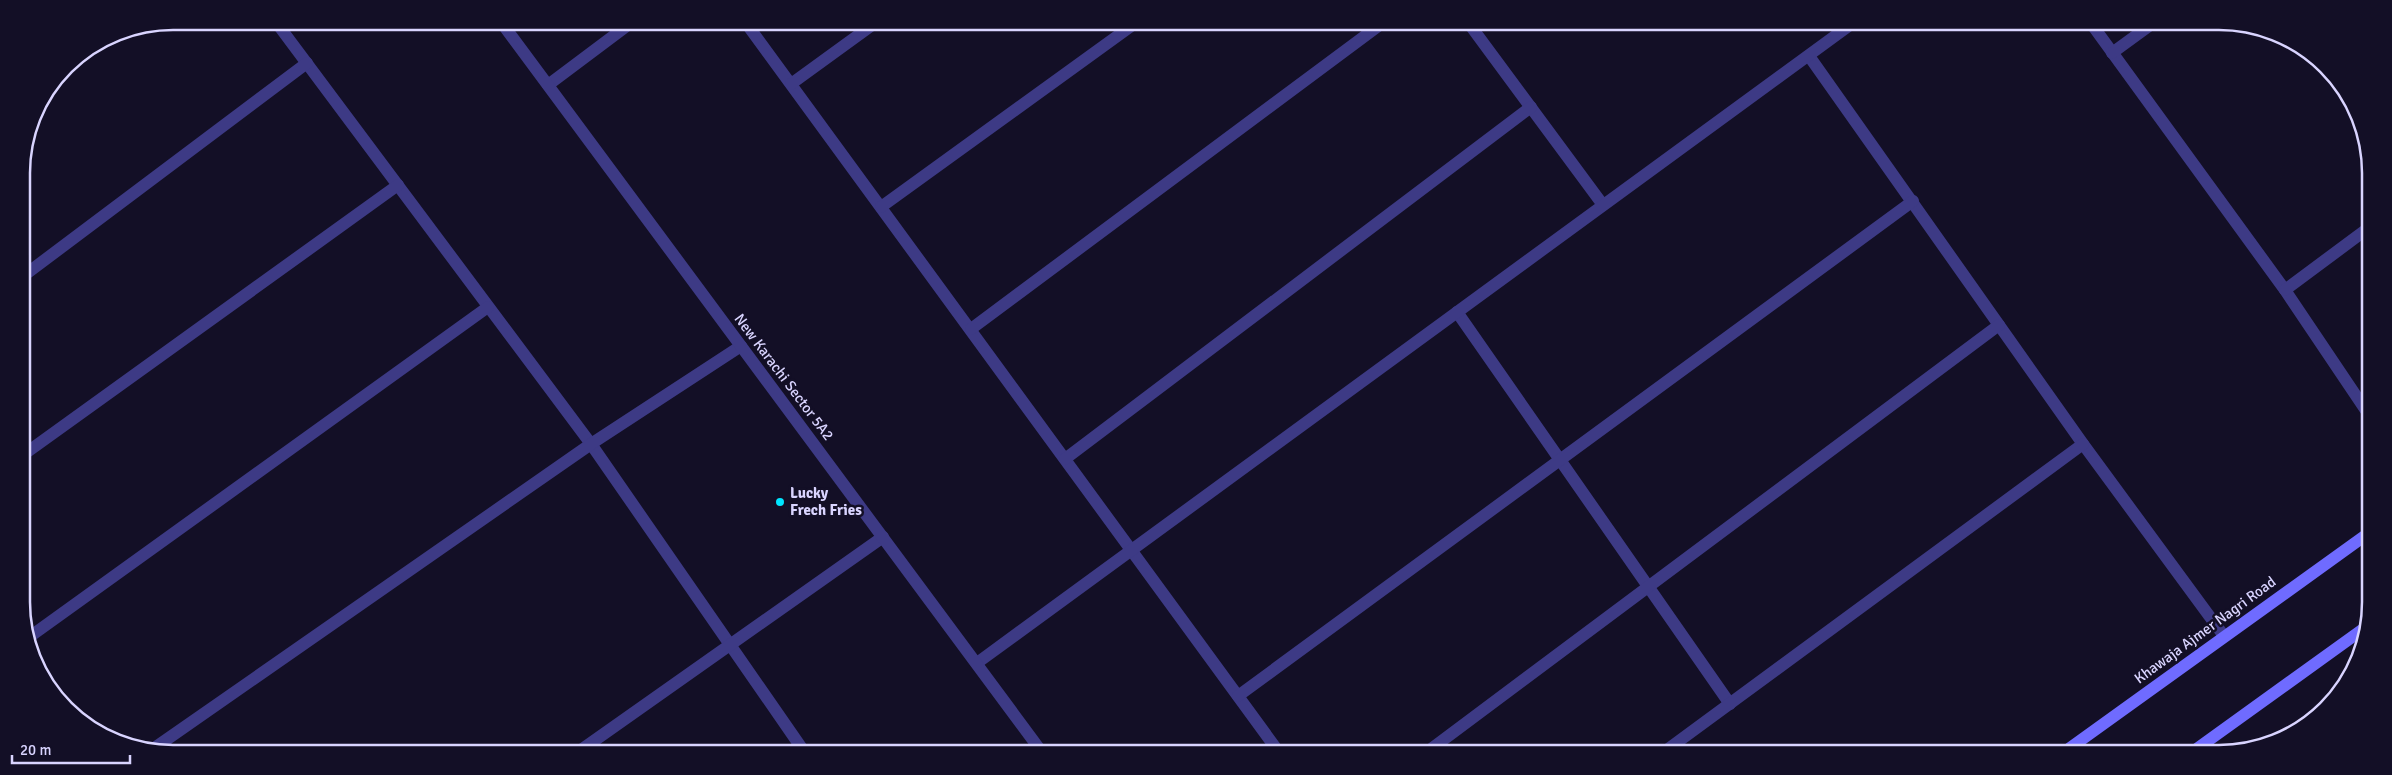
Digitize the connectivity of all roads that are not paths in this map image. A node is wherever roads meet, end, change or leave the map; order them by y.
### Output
1 (282, 30) edge
2 (507, 30) edge
3 (621, 30) edge
4 (751, 30) edge
5 (865, 30) edge
6 (1126, 30) edge
7 (1373, 30) edge
8 (1474, 30) edge
9 (1845, 30) edge
10 (2096, 30) edge
11 (2143, 30) edge
12 (2112, 53) junction
13 (1809, 56) junction
14 (307, 63) junction
15 (791, 84) junction
16 (548, 85) junction
17 (1531, 107) junction
18 (398, 185) junction
19 (1913, 201) junction
20 (1603, 205) junction
21 (881, 207) junction
22 (2362, 233) edge
23 (30, 271) edge
24 (2285, 290) junction
25 (488, 307) junction
26 (1457, 312) junction
27 (2000, 325) junction
28 (971, 329) junction
29 (741, 346) junction
30 (2362, 405) edge
31 (591, 444) junction
32 (2083, 444) junction
33 (30, 450) edge
34 (1065, 459) junction
35 (1559, 460) junction
36 (883, 537) junction
37 (2362, 538) edge
38 (1132, 550) junction
39 (1648, 587) junction
40 (2358, 632) edge
41 (34, 634) edge
42 (2224, 636) junction
43 (730, 645) junction
44 (976, 663) junction
45 (1238, 696) junction
46 (1730, 704) junction
47 (158, 744) edge
48 (588, 745) edge
49 (800, 745) edge
50 (1037, 745) edge
51 (1274, 745) edge
52 (1436, 745) edge
53 (1674, 745) edge
54 (2074, 745) edge
55 (2203, 745) edge

1 - 14 street
2 - 16 street, New Karachi Sector 5A2
3 - 16 street
4 - 15 street
5 - 15 street
6 - 21 street
7 - 28 street
8 - 17 street
9 - 13 street
10 - 12 street
11 - 12 street
12 - 24 street
13 - 19 street
13 - 20 street
14 - 18 street
14 - 23 street
15 - 21 street
16 - 29 street, New Karachi Sector 5A2
17 - 20 street
17 - 34 street
18 - 25 street
18 - 33 street
19 - 27 street
19 - 35 street
20 - 26 street
21 - 28 street
22 - 24 street
24 - 30 street
25 - 31 street
25 - 41 street
26 - 35 street
26 - 38 street
27 - 32 street
27 - 39 street
28 - 34 street
29 - 31 street
29 - 36 street, New Karachi Sector 5A2
31 - 43 street
31 - 47 street
32 - 42 street
32 - 46 street
34 - 38 street
35 - 39 street
35 - 45 street
36 - 43 street
36 - 44 street, New Karachi Sector 5A2
37 - 42 main road, Khawaja Ajmer Nagri Road
38 - 44 street
38 - 45 street
39 - 46 street
39 - 52 street
40 - 55 main road
42 - 54 main road, Khawaja Ajmer Nagri Road
43 - 48 street
43 - 49 street
44 - 50 street, New Karachi Sector 5A2
45 - 51 street
46 - 53 street

